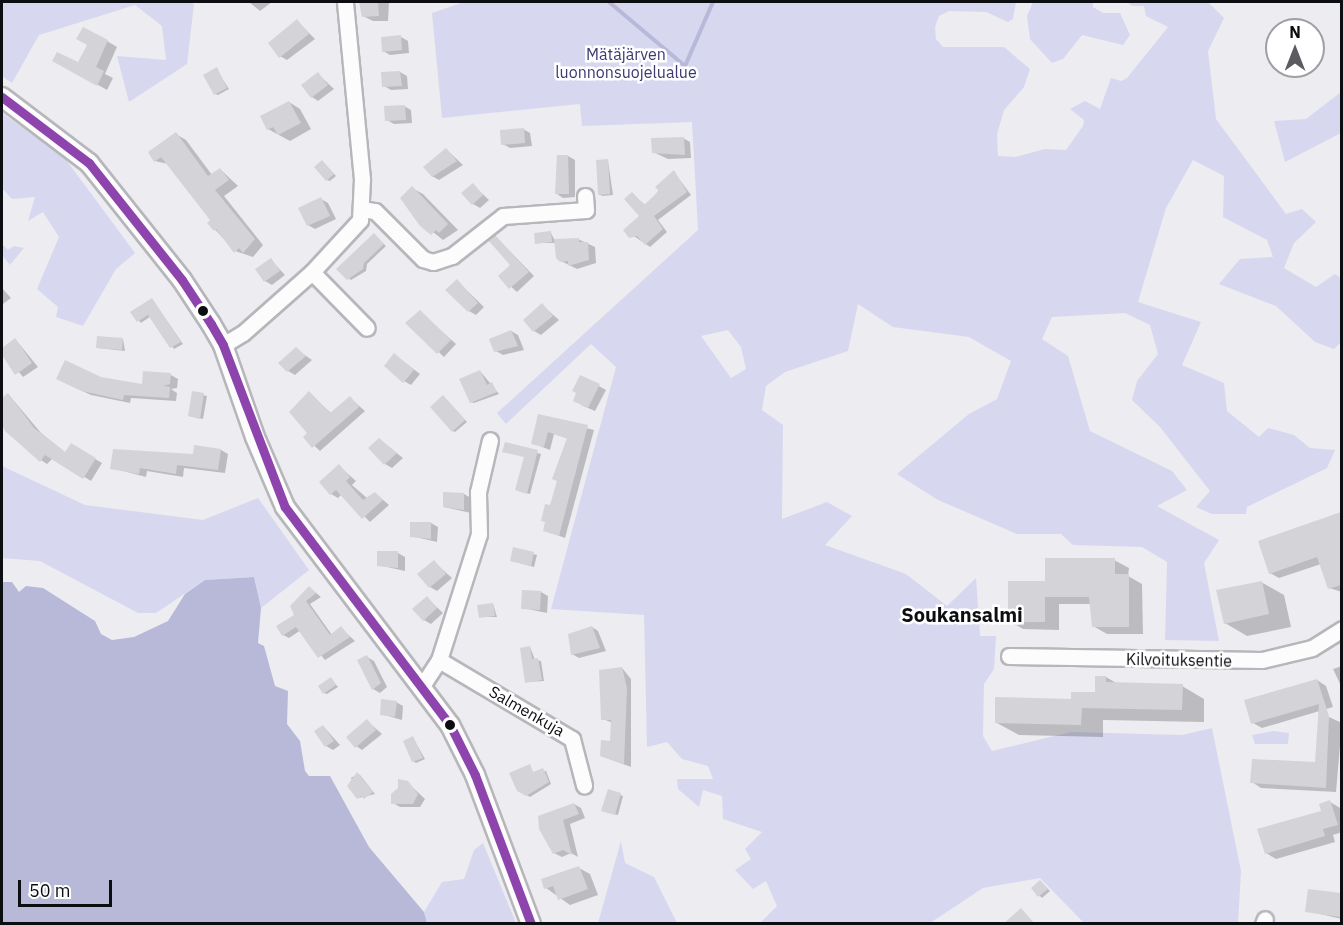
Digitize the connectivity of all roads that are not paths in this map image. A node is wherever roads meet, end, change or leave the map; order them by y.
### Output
1 (345, 2) edge
2 (2, 97) edge
3 (585, 196) dead end
4 (362, 209) junction
5 (312, 272) junction
6 (367, 328) dead end
7 (223, 345) junction
8 (490, 440) dead end
9 (1341, 629) edge
10 (1009, 656) dead end
11 (439, 660) junction
12 (422, 687) junction
13 (584, 785) dead end
14 (531, 924) edge

1 - 4 street
2 - 7 street
3 - 4 street
4 - 5 street
5 - 6 street
5 - 7 street
7 - 12 street
8 - 11 street
9 - 10 street, Kilvoituksentie
11 - 12 street
11 - 13 street, Salmenkuja
12 - 14 street

